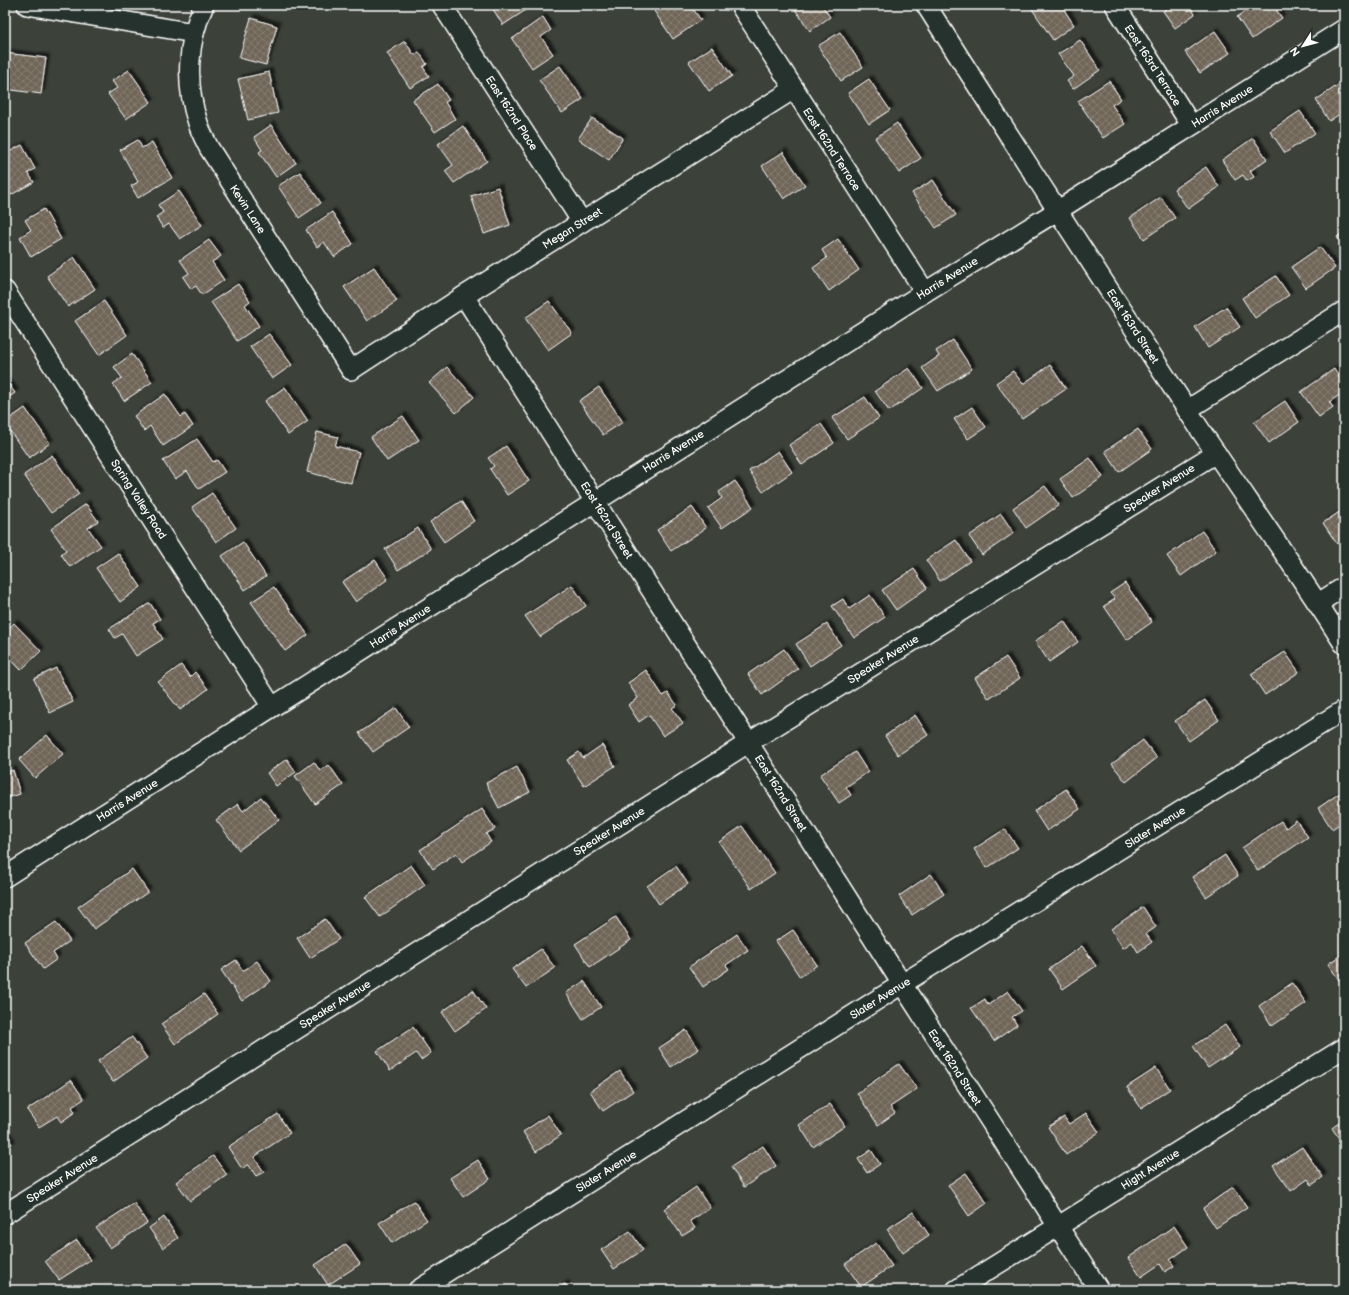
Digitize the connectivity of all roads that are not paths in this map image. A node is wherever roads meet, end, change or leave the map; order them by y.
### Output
1 (27, 5) edge
2 (204, 5) edge
3 (442, 5) edge
4 (740, 5) edge
5 (926, 5) edge
6 (1114, 5) edge
7 (1344, 29) edge
8 (194, 33) junction
9 (794, 89) junction
10 (1192, 125) junction
11 (1057, 211) junction
12 (582, 222) junction
13 (5, 290) edge
14 (925, 292) junction
15 (464, 296) junction
16 (1344, 311) edge
17 (351, 370) joint
18 (1187, 410) junction
19 (1216, 452) junction
20 (595, 501) junction
21 (1344, 587) edge
22 (1318, 603) junction
23 (1344, 644) edge
24 (272, 707) junction
25 (1344, 710) edge
26 (748, 743) junction
27 (5, 878) edge
28 (902, 984) junction
29 (1344, 1048) edge
30 (5, 1214) edge
31 (1058, 1226) junction
32 (418, 1290) edge
33 (956, 1290) edge
34 (1099, 1290) edge

1 - 8 street
2 - 8 street, Kevin Lane
3 - 12 street, East 162nd Place
4 - 9 street, East 162nd Terrace
5 - 11 street, East 163rd Street
6 - 10 street, East 163rd Terrace
7 - 10 street, Harris Avenue
8 - 17 street, Kevin Lane
9 - 12 street, Megan Street
9 - 14 street, East 162nd Terrace
10 - 11 street, Harris Avenue
11 - 14 street, Harris Avenue
11 - 18 street, East 163rd Street
12 - 15 street, Megan Street
13 - 24 street, Spring Valley Road
14 - 20 street, Harris Avenue
15 - 17 street, Megan Street
15 - 20 street, East 162nd Street
16 - 18 street
18 - 19 street, East 163rd Street
19 - 22 street, East 163rd Street
19 - 26 street, Speaker Avenue
20 - 24 street, Harris Avenue
20 - 26 street, East 162nd Street
21 - 22 street
22 - 23 street, East 163rd Street
24 - 27 street, Harris Avenue
25 - 28 street, Slater Avenue
26 - 28 street, East 162nd Street
26 - 30 street, Speaker Avenue
28 - 31 street, East 162nd Street
28 - 32 street, Slater Avenue
29 - 31 street, Hight Avenue
31 - 33 street, Hight Avenue
31 - 34 street, East 162nd Street

